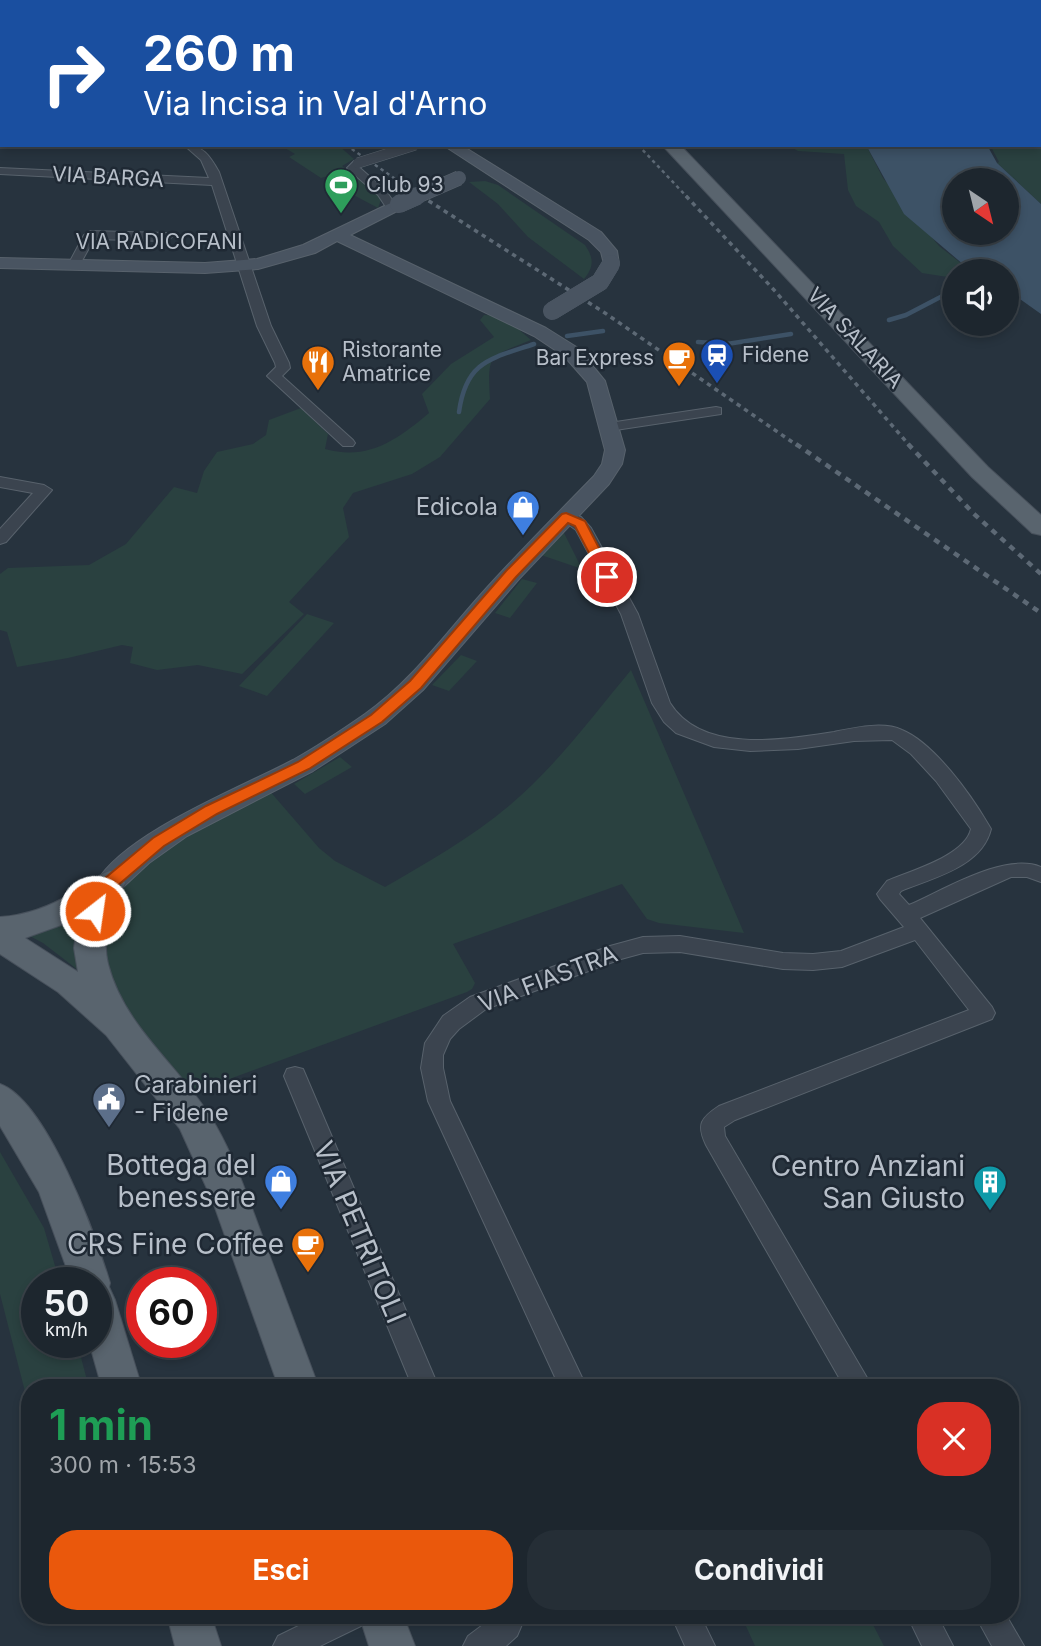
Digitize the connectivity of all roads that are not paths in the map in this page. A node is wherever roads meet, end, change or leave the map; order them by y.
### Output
1 (192, 147) edge
2 (409, 147) edge
3 (454, 147) edge
4 (672, 147) edge
5 (688, 147) edge
6 (465, 153) junction
7 (489, 167) junction
8 (0, 171) edge
9 (467, 175) junction
10 (506, 178) junction
11 (216, 183) junction
12 (395, 206) junction
13 (337, 235) junction
14 (166, 237) dead end
15 (0, 263) edge
16 (611, 264) joint
17 (74, 265) junction
18 (243, 266) junction
19 (540, 332) junction
20 (716, 411) dead end
21 (610, 427) junction
22 (348, 443) dead end
23 (0, 482) edge
24 (1041, 509) edge
25 (566, 517) junction
26 (1041, 528) edge
27 (0, 539) edge
28 (1041, 875) edge
29 (110, 883) junction
30 (913, 923) junction
31 (0, 929) edge
32 (0, 937) edge
33 (118, 1025) junction
34 (295, 1076) dead end
35 (0, 1099) edge
36 (85, 1267) edge
37 (112, 1354) edge
38 (119, 1379) edge
39 (296, 1379) edge
40 (422, 1379) edge
41 (571, 1379) edge
42 (855, 1379) edge
43 (191, 1624) edge
44 (333, 1624) edge
45 (384, 1624) edge
46 (509, 1624) edge
47 (689, 1624) edge
48 (926, 1624) edge
49 (995, 1624) edge
50 (198, 1646) edge
51 (288, 1646) edge
52 (392, 1646) edge
53 (478, 1646) edge
54 (700, 1646) edge
55 (938, 1646) edge
56 (1009, 1646) edge

1 - 11 street
2 - 12 street, bridge
3 - 6 street
4 - 26 main road, VIA SALARIA
5 - 24 main road, VIA SALARIA
6 - 7 street
6 - 9 street
7 - 9 street
7 - 10 street
8 - 11 street, VIA BARGA
9 - 10 street
9 - 12 street, VIA RADICOFANI, bridge
10 - 16 street
11 - 18 street
12 - 13 street, VIA RADICOFANI
13 - 18 street, VIA RADICOFANI
13 - 19 street
14 - 17 street
15 - 17 street, VIA RADICOFANI
16 - 19 street, bridge
17 - 18 street, VIA RADICOFANI
18 - 22 street
19 - 21 street
20 - 21 street
21 - 25 street
23 - 27 street
25 - 29 street
25 - 30 street
28 - 30 street, VIA FIASTRA
29 - 31 main road
29 - 33 main road
30 - 41 street, VIA FIASTRA
30 - 42 street
32 - 33 main road
33 - 39 main road
34 - 40 street, VIA PETRITOLI
35 - 36 main road
37 - 38 main road
43 - 50 main road
44 - 51 street
45 - 52 main road
46 - 53 street
47 - 54 street
48 - 55 street
49 - 56 street

